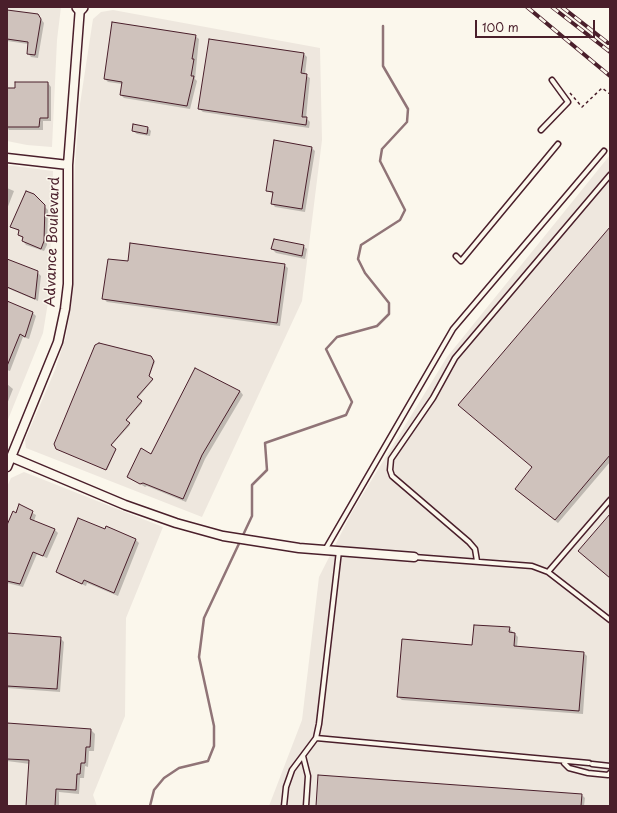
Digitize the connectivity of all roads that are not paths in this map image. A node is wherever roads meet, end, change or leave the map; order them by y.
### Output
1 (80, 8) edge
2 (552, 80) dead end
3 (541, 130) dead end
4 (558, 144) dead end
5 (604, 150) dead end
6 (7, 158) edge
7 (68, 165) junction
8 (610, 175) edge
9 (456, 256) dead end
10 (11, 457) junction
11 (7, 467) edge
12 (610, 500) edge
13 (324, 550) junction
14 (339, 551) junction
15 (414, 558) joint
16 (477, 561) junction
17 (548, 572) junction
18 (610, 620) edge
19 (316, 738) junction
20 (303, 756) junction
21 (564, 762) junction
22 (610, 766) edge
23 (610, 773) edge
24 (284, 806) edge
25 (306, 806) edge

1 - 7 street, Advance Boulevard
2 - 3 lane
4 - 9 lane
5 - 13 lane
6 - 7 street
7 - 10 street, Advance Boulevard
8 - 16 lane
10 - 11 street, Advance Boulevard
10 - 13 street
12 - 17 lane
13 - 14 street
14 - 15 street
14 - 19 lane
15 - 16 lane
16 - 17 lane
17 - 18 lane
19 - 20 lane
19 - 21 lane
20 - 24 lane
20 - 25 lane
21 - 22 lane
21 - 23 lane

